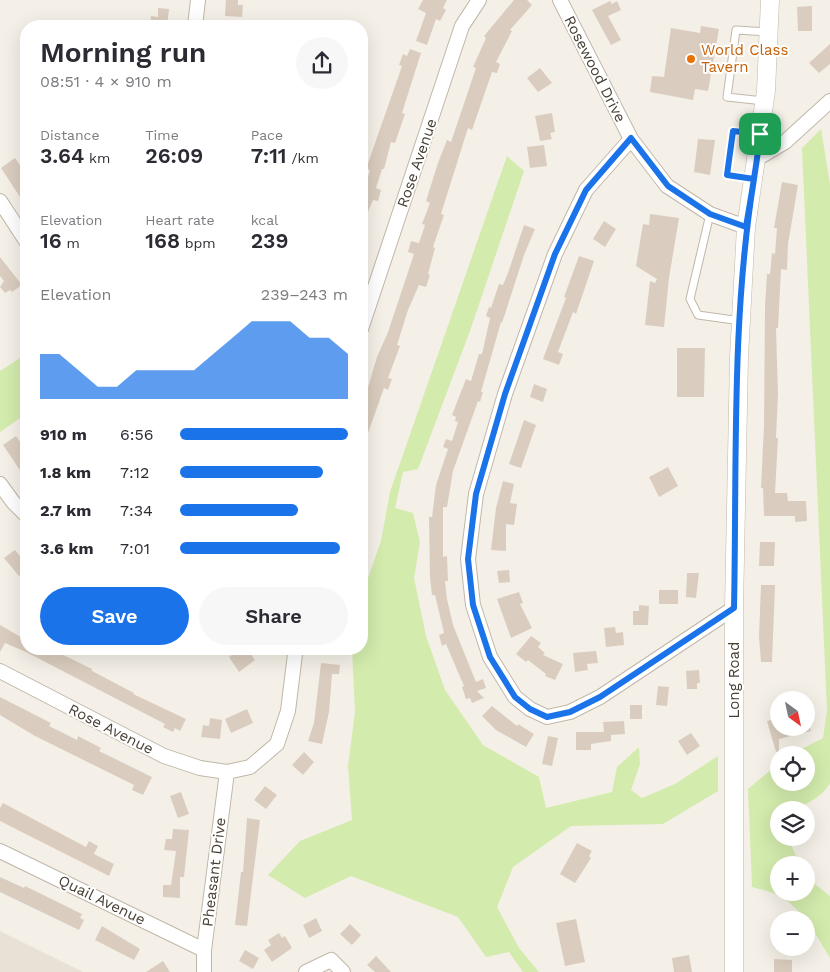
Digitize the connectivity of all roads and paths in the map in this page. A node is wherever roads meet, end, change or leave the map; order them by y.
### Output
1 (198, 0) edge
2 (479, 0) edge
3 (560, 0) edge
4 (770, 0) edge
5 (196, 20) edge
6 (770, 32) junction
7 (756, 100) junction
8 (830, 100) edge
9 (760, 134) junction
10 (631, 138) junction
11 (758, 158) junction
12 (754, 179) junction
13 (0, 201) edge
14 (710, 214) junction
15 (746, 227) junction
16 (20, 232) edge
17 (368, 308) edge
18 (741, 321) junction
19 (0, 484) edge
20 (20, 509) edge
21 (734, 608) junction
22 (296, 655) edge
23 (0, 671) edge
24 (227, 772) junction
25 (0, 851) edge
26 (204, 950) junction
27 (204, 972) edge
28 (306, 972) edge
29 (343, 972) edge
30 (734, 972) edge

1 - 5 street
2 - 17 street, Rose Avenue
3 - 10 street, Rosewood Drive
4 - 6 street, Long Road
6 - 7 street, Long Road
6 - 7 lane
7 - 9 street, Long Road
8 - 11 street
9 - 11 street, Long Road
9 - 12 lane
10 - 14 street, Rosewood Drive
10 - 21 street
11 - 12 street, Long Road
12 - 15 street, Long Road
13 - 16 street
14 - 15 street, Rosewood Drive
14 - 18 lane
15 - 18 street, Long Road
18 - 21 street, Long Road
19 - 20 street
21 - 30 street, Long Road
22 - 24 street
23 - 24 street, Rose Avenue
24 - 26 street, Pheasant Drive
25 - 26 street, Quail Avenue
26 - 27 street, Pheasant Drive
28 - 29 street

